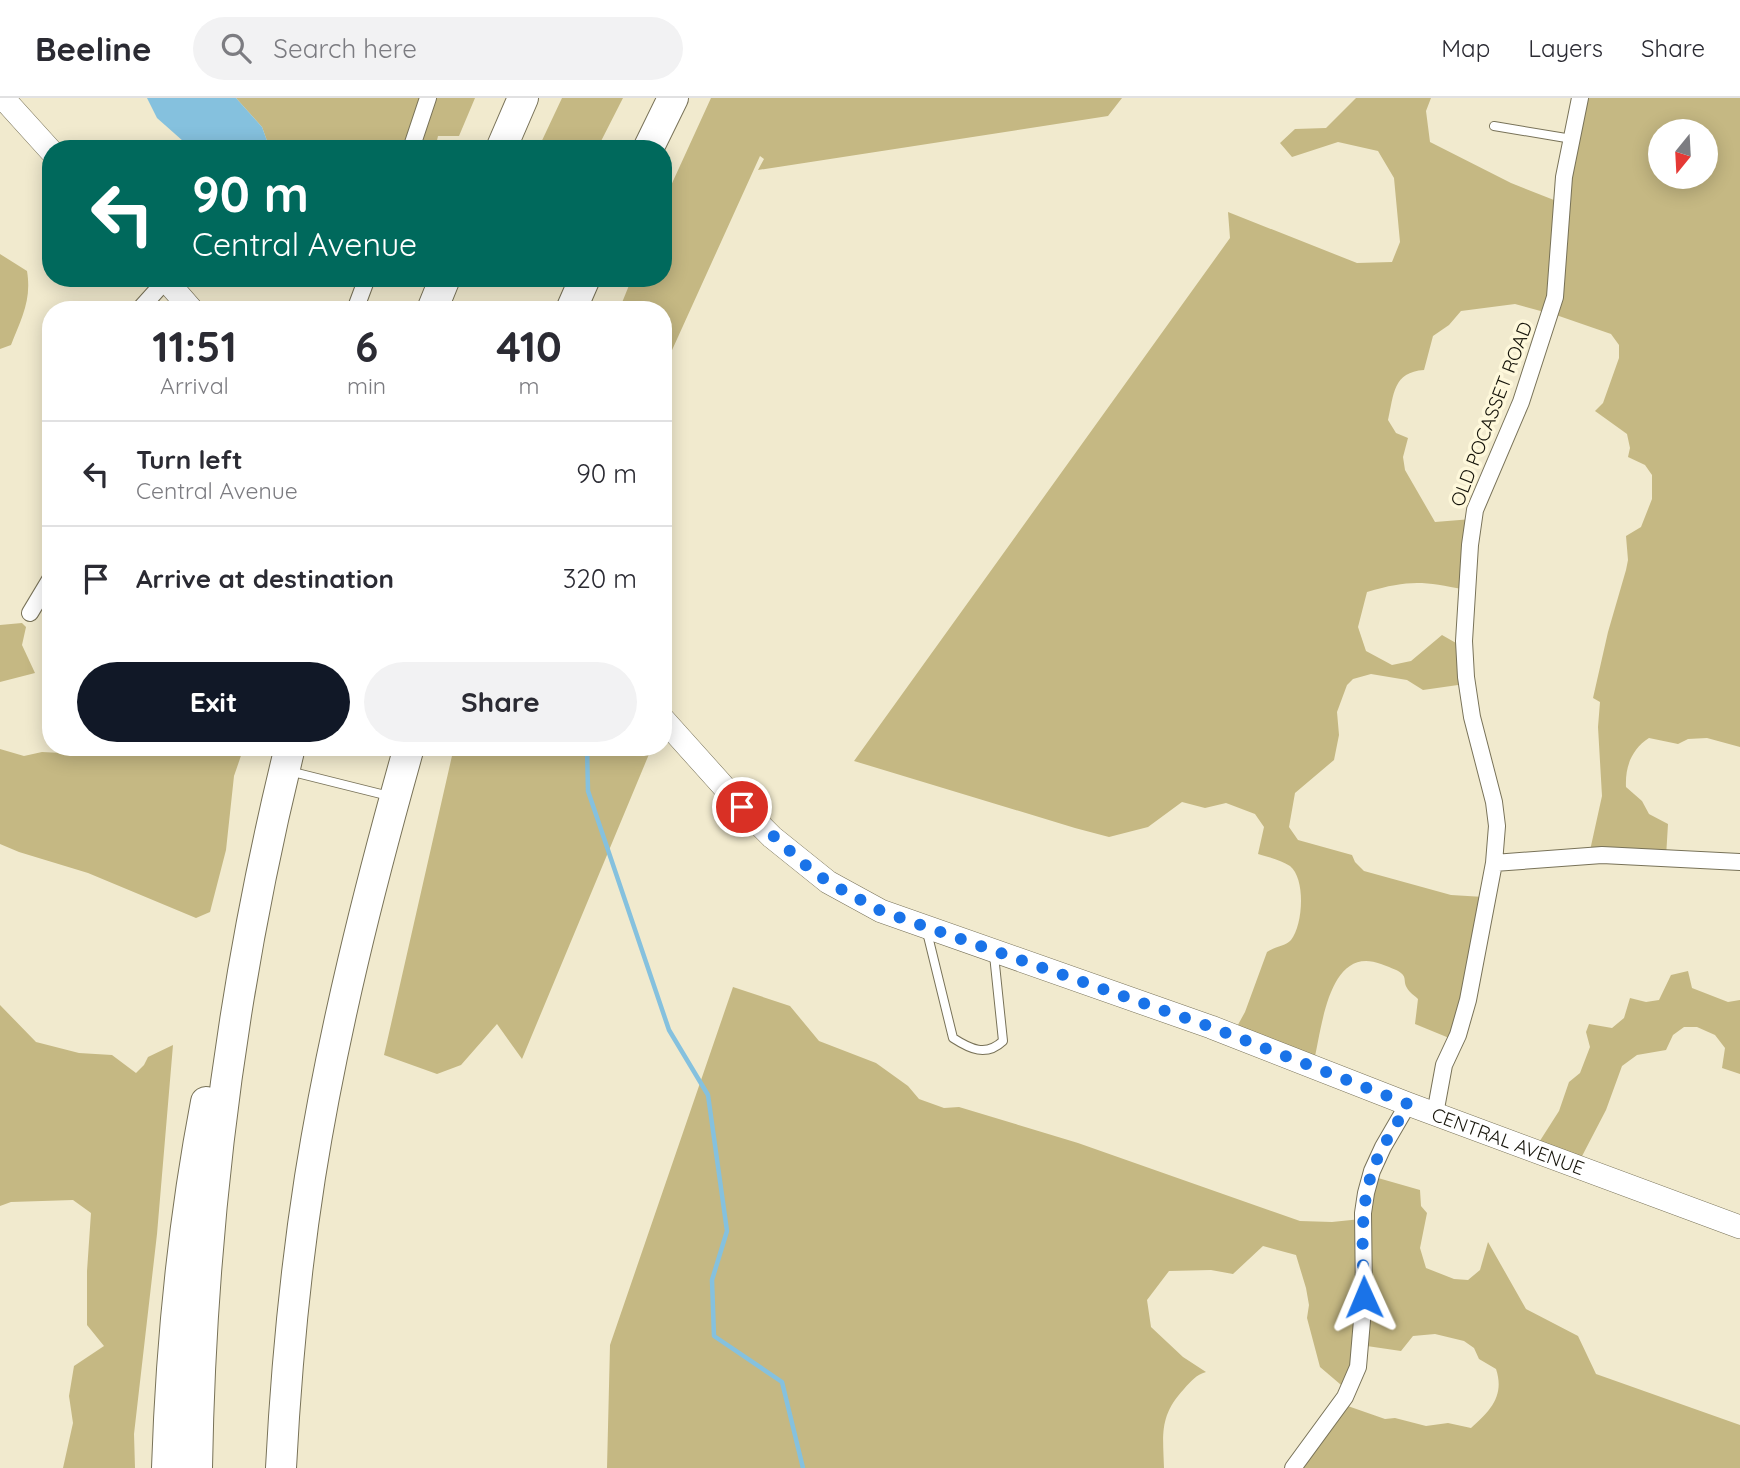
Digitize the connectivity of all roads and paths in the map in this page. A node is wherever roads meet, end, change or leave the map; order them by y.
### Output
1 (3, 98) edge
2 (428, 98) edge
3 (523, 98) edge
4 (673, 98) edge
5 (1580, 98) edge
6 (1494, 126) dead end
7 (1572, 139) junction
8 (414, 140) edge
9 (505, 140) edge
10 (652, 140) edge
11 (42, 141) edge
12 (158, 287) edge
13 (172, 287) edge
14 (147, 301) edge
15 (184, 301) edge
16 (42, 593) edge
17 (30, 613) dead end
18 (672, 729) edge
19 (406, 756) edge
20 (288, 759) edge
21 (395, 797) junction
22 (272, 823) junction
23 (1740, 862) edge
24 (1494, 863) junction
25 (926, 928) junction
26 (994, 952) junction
27 (1408, 1104) junction
28 (1435, 1114) junction
29 (1740, 1227) edge
30 (167, 1468) edge
31 (197, 1468) edge
32 (281, 1468) edge
33 (1293, 1468) edge

1 - 11 street
2 - 8 street
3 - 9 highway
4 - 10 highway
5 - 7 street, OLD POCASSET ROAD
6 - 7 lane
7 - 24 street, OLD POCASSET ROAD
12 - 14 street
13 - 15 street
16 - 17 street
18 - 25 street, CENTRAL AVENUE
19 - 21 highway
20 - 21 lane
20 - 22 highway
21 - 32 highway
22 - 30 highway
22 - 31 highway
23 - 24 street
24 - 28 street, OLD POCASSET ROAD
25 - 26 street, CENTRAL AVENUE
25 - 26 lane
26 - 27 street, CENTRAL AVENUE
27 - 28 street, CENTRAL AVENUE
27 - 33 street
28 - 29 street, CENTRAL AVENUE

